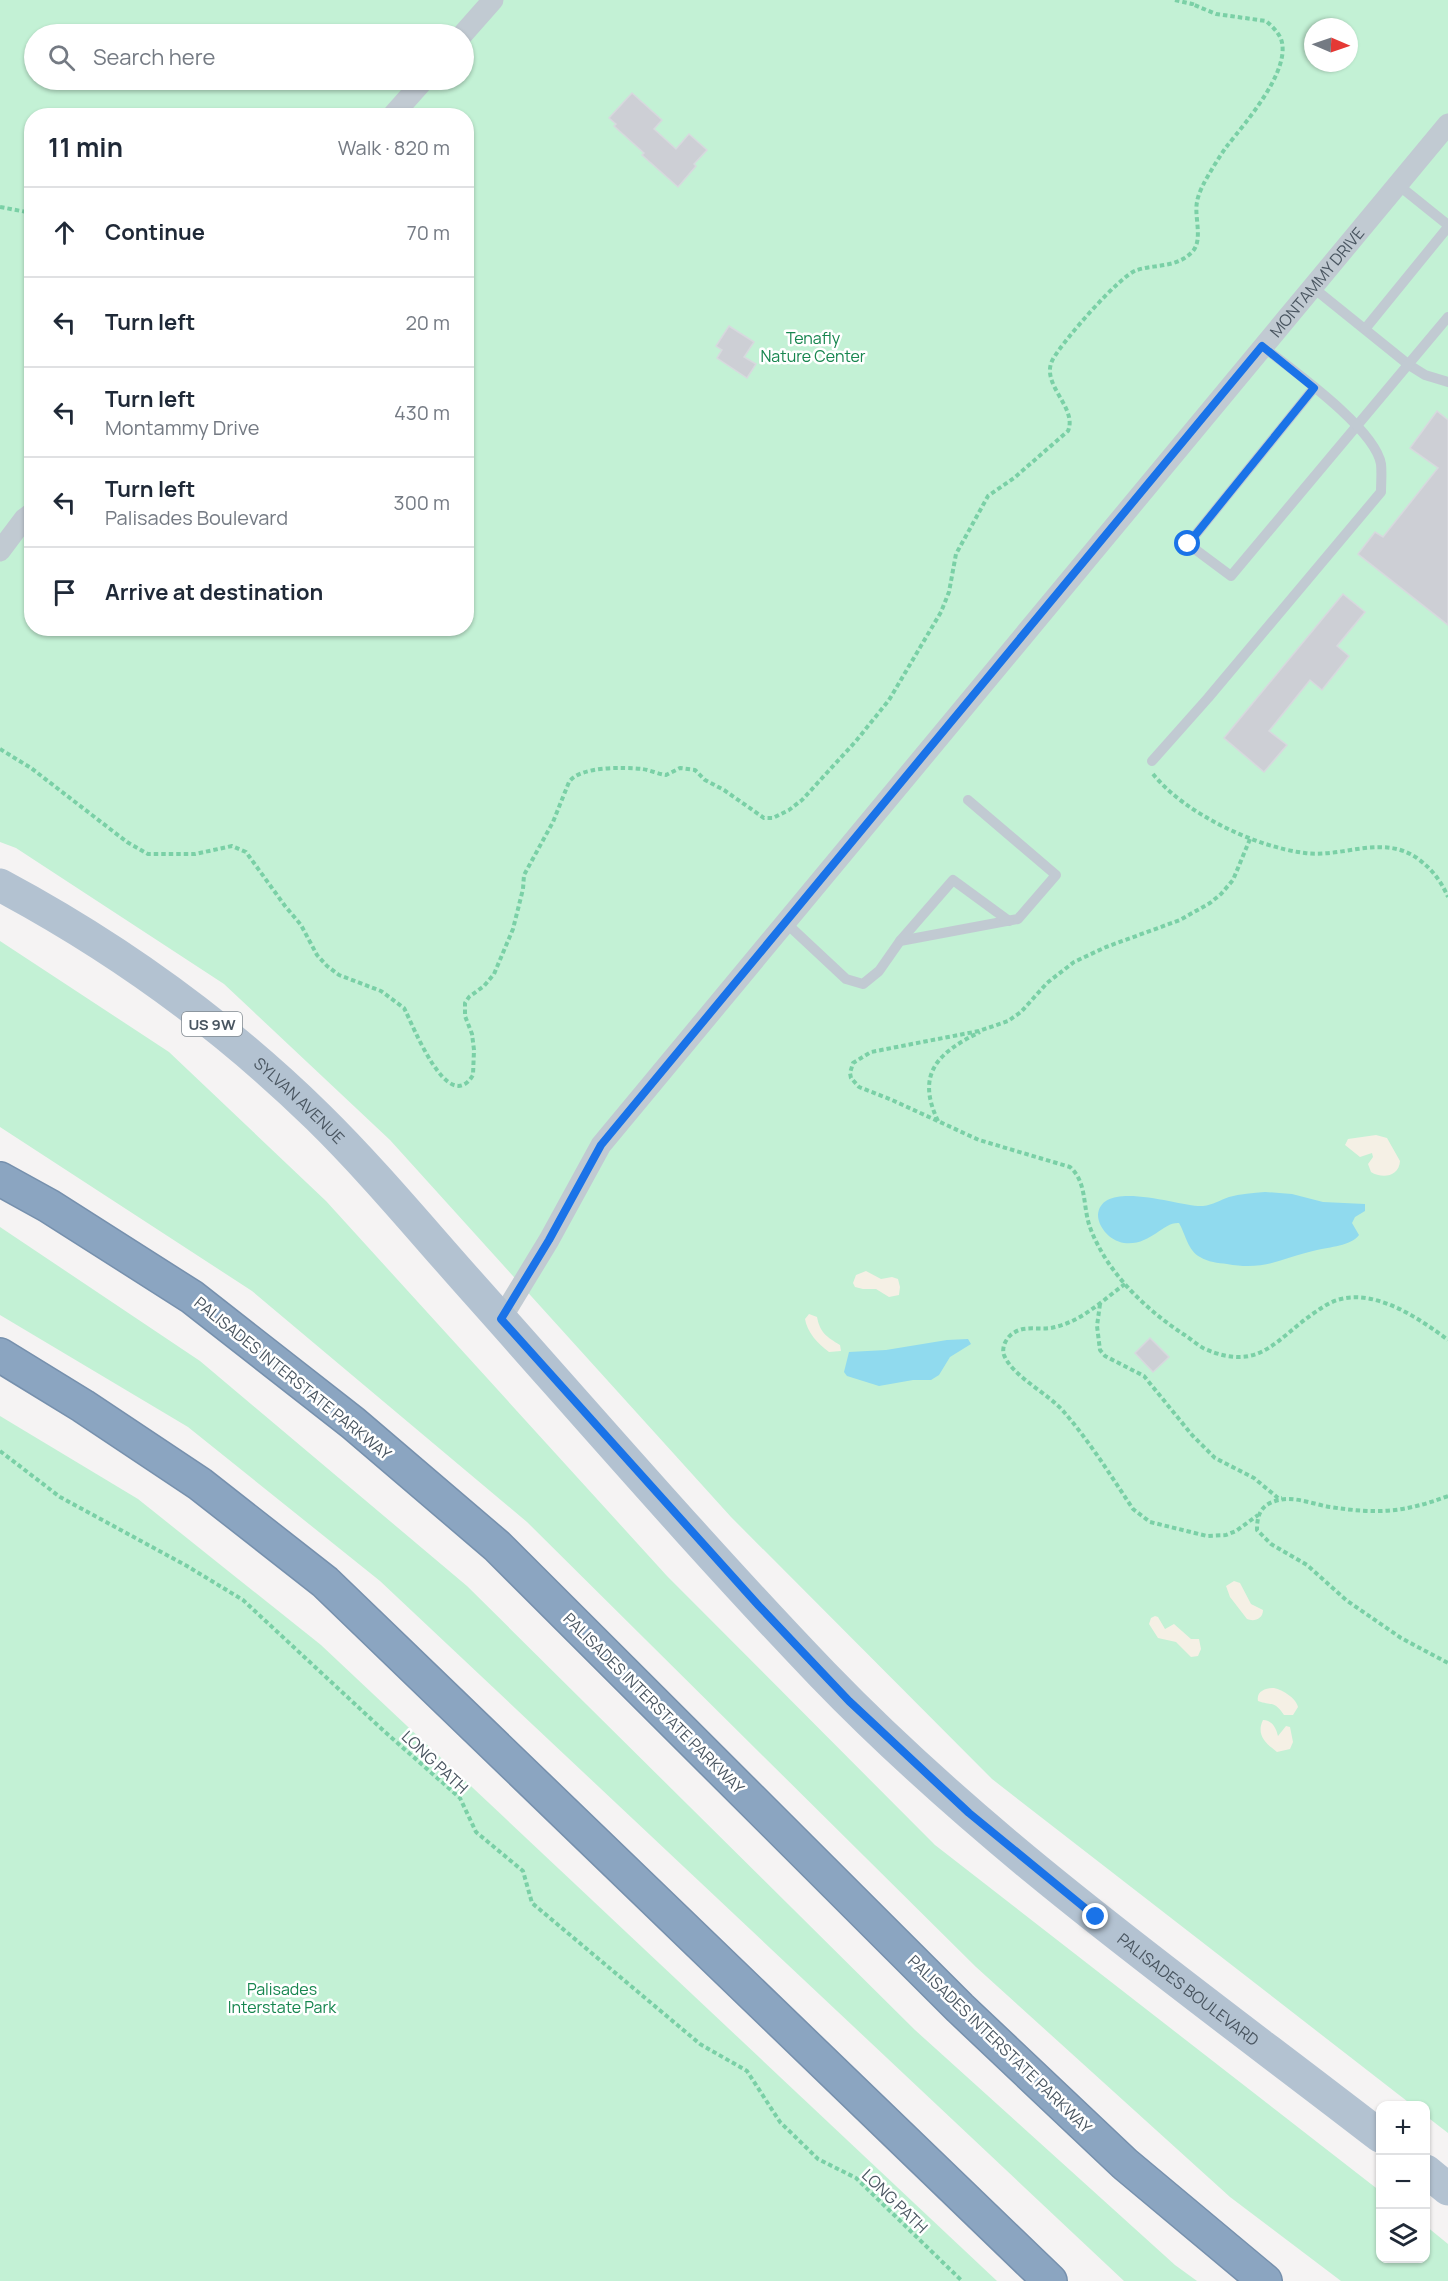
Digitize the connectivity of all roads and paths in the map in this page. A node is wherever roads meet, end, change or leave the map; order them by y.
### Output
1 (493, 0) edge
2 (1175, 0) edge
3 (1192, 2) edge
4 (472, 24) edge
5 (415, 90) edge
6 (399, 108) edge
7 (1448, 124) edge
8 (1397, 184) junction
9 (0, 207) edge
10 (24, 212) edge
11 (1448, 226) edge
12 (1311, 286) junction
13 (1448, 316) edge
14 (1365, 329) junction
15 (1262, 346) junction
16 (1409, 365) junction
17 (1448, 382) edge
18 (1314, 388) junction
19 (1356, 424) junction
20 (24, 519) edge
21 (0, 550) edge
22 (0, 749) edge
23 (1152, 761) joint
24 (968, 800) dead end
25 (1250, 839) junction
26 (0, 885) edge
27 (1448, 897) edge
28 (1009, 921) junction
29 (785, 922) junction
30 (900, 941) junction
31 (986, 1029) junction
32 (938, 1121) junction
33 (0, 1179) edge
34 (1125, 1284) junction
35 (1101, 1303) junction
36 (501, 1319) junction
37 (1448, 1340) edge
38 (0, 1355) edge
39 (0, 1451) edge
40 (1448, 1496) edge
41 (1289, 1500) junction
42 (1258, 1515) junction
43 (1448, 1663) edge
44 (1376, 2133) edge
45 (1430, 2175) edge
46 (1448, 2189) edge
47 (962, 2281) edge
48 (1050, 2281) edge
49 (1264, 2281) edge

1 - 4 street
2 - 3 path
3 - 22 path
5 - 6 street
7 - 8 street, MONTAMMY DRIVE
8 - 11 lane
8 - 12 street, MONTAMMY DRIVE
9 - 10 path
11 - 14 lane
12 - 14 lane
12 - 15 street, MONTAMMY DRIVE
13 - 16 lane
14 - 16 lane
15 - 18 lane
15 - 29 street, MONTAMMY DRIVE
16 - 17 lane
16 - 19 lane
18 - 19 lane
18 - 19 lane
19 - 23 lane
20 - 21 street
23 - 25 path
24 - 28 lane
25 - 27 path
25 - 31 path
26 - 36 main road, SYLVAN AVENUE / US 9W
28 - 30 lane
28 - 30 lane
29 - 30 lane
29 - 36 street, MONTAMMY DRIVE
31 - 32 path
31 - 32 path
32 - 34 path
33 - 49 highway, PALISADES INTERSTATE PARKWAY
34 - 35 path
34 - 37 path
35 - 41 path
35 - 42 path
36 - 44 main road, PALISADES BOULEVARD / US 9W
38 - 48 highway
39 - 47 path, LONG PATH
40 - 41 path
41 - 42 path
42 - 43 path
45 - 46 main road

